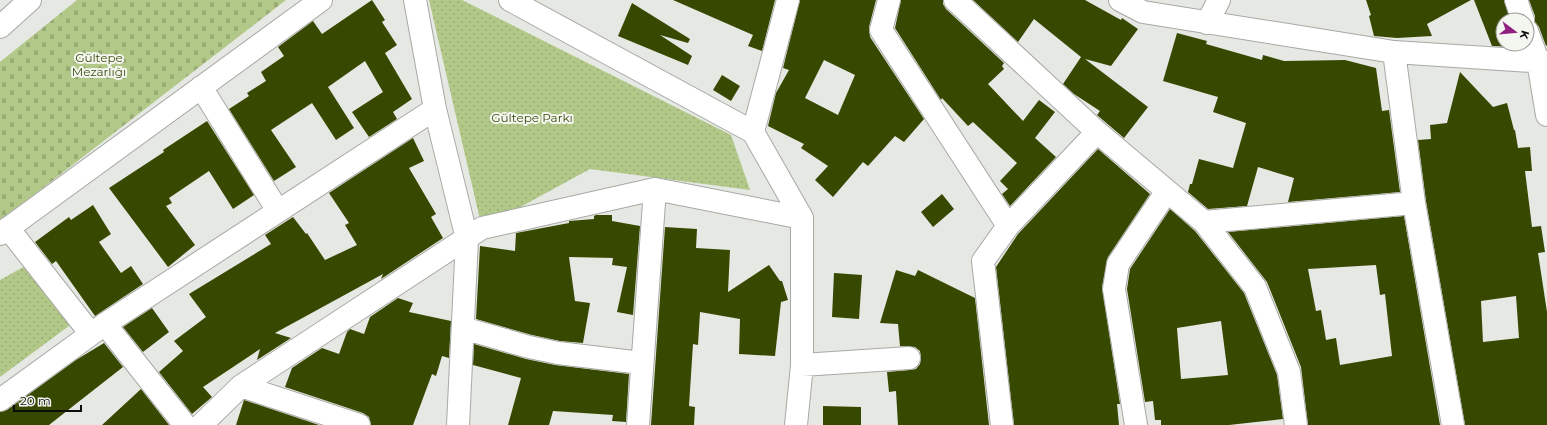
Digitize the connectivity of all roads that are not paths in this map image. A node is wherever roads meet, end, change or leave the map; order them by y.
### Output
1 (30, 0) edge
2 (322, 0) edge
3 (415, 0) edge
4 (510, 0) edge
5 (788, 0) edge
6 (889, 0) edge
7 (955, 0) edge
8 (1120, 0) edge
9 (1219, 0) edge
10 (1516, 0) edge
11 (1520, 12) edge
12 (1207, 23) junction
13 (0, 27) edge
14 (1535, 48) edge
15 (1394, 52) junction
16 (1542, 62) edge
17 (201, 87) junction
18 (435, 109) junction
19 (1547, 115) edge
20 (753, 132) junction
21 (1096, 132) junction
22 (655, 188) junction
23 (1167, 191) junction
24 (1414, 203) junction
25 (278, 211) junction
26 (802, 218) junction
27 (1204, 222) junction
28 (1008, 226) junction
29 (4, 231) edge
30 (467, 239) junction
31 (463, 328) junction
32 (98, 329) junction
33 (909, 358) dead end
34 (642, 363) junction
35 (802, 365) junction
36 (241, 386) junction
37 (0, 400) edge
38 (185, 425) edge
39 (201, 425) edge
40 (358, 425) edge
41 (458, 425) edge
42 (638, 425) edge
43 (796, 425) edge
44 (1002, 425) edge
45 (1136, 425) edge
46 (1296, 425) edge
47 (1453, 425) edge

1 - 13 street
2 - 17 street
3 - 18 street
4 - 20 street
5 - 20 street
6 - 28 street
7 - 21 street
8 - 12 street
9 - 12 street
10 - 11 street
12 - 15 street
14 - 16 street
15 - 16 street
15 - 24 street
16 - 19 street
17 - 25 street
17 - 29 street
18 - 25 street
18 - 30 street
20 - 26 street
21 - 23 street
21 - 28 street
22 - 26 street
22 - 30 street
22 - 34 street
23 - 27 street
23 - 45 street
24 - 27 street
24 - 47 street
25 - 32 street
26 - 35 street
27 - 46 street
28 - 44 street
29 - 32 street
30 - 31 street
30 - 36 street
31 - 34 street
31 - 41 street
32 - 37 street
32 - 38 street
33 - 35 street
34 - 42 street
35 - 43 street
36 - 39 street
36 - 40 street

